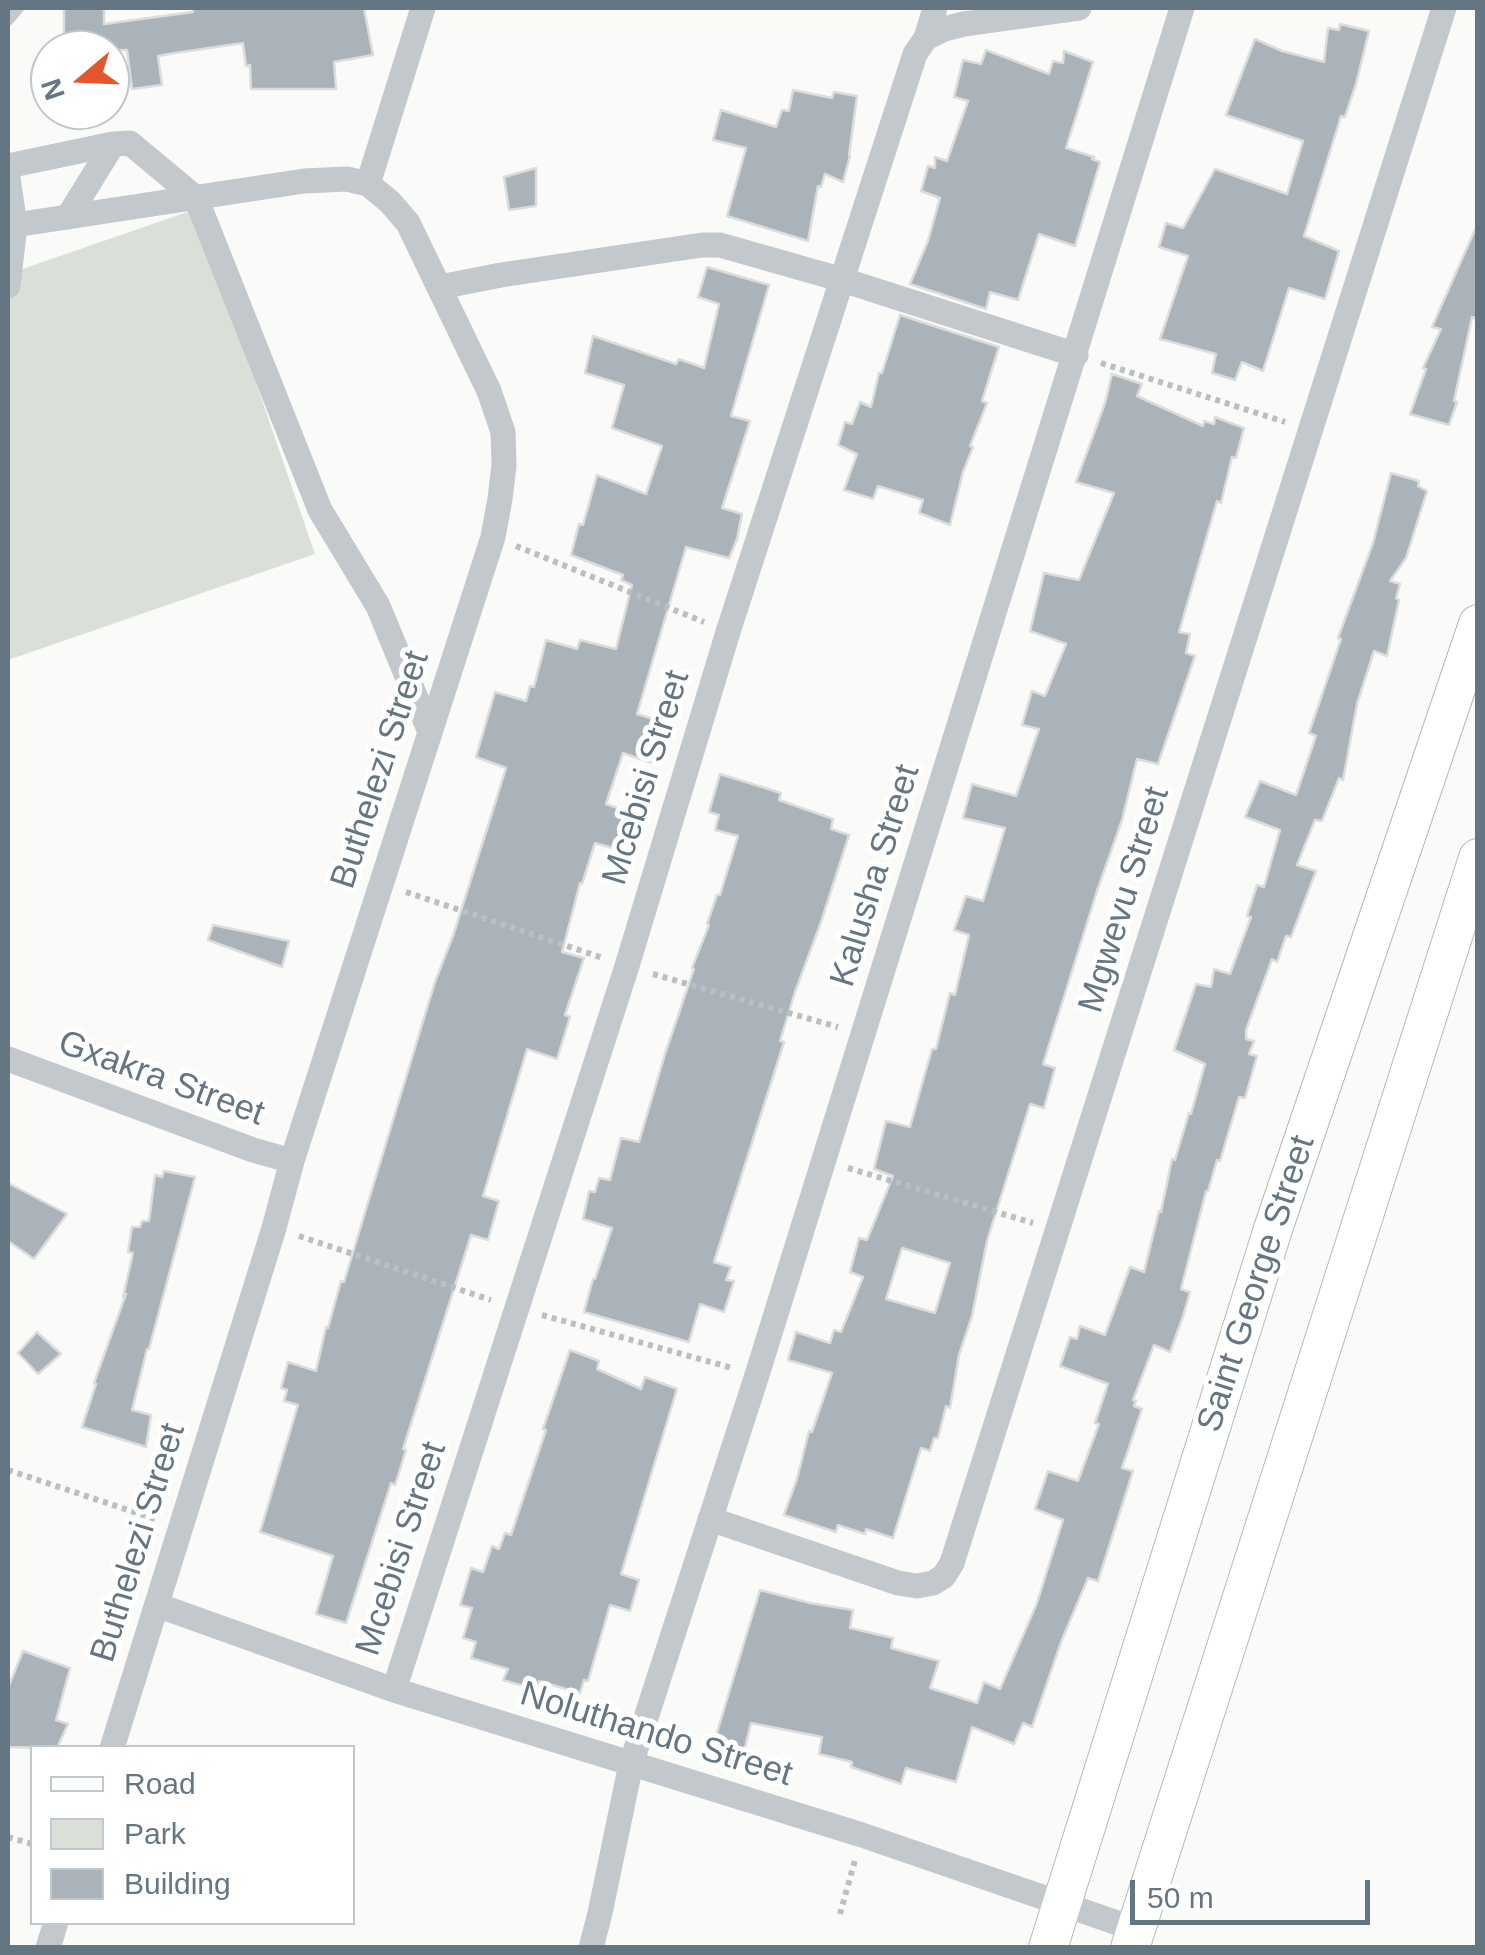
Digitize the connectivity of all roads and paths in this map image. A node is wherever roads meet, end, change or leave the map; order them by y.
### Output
1 (18, 8) edge
2 (424, 8) edge
3 (935, 8) edge
4 (1079, 8) edge
5 (1182, 8) edge
6 (1444, 8) edge
7 (8, 20) edge
8 (926, 38) junction
9 (114, 144) junction
10 (8, 166) edge
11 (8, 178) edge
12 (368, 184) junction
13 (196, 198) junction
14 (68, 217) junction
15 (11, 225) edge
16 (843, 280) junction
17 (8, 286) edge
18 (440, 286) junction
19 (1076, 355) junction
20 (1310, 430) junction
21 (492, 536) junction
22 (1478, 624) edge
23 (728, 632) junction
24 (430, 732) junction
25 (1478, 858) edge
26 (381, 884) junction
27 (627, 966) junction
28 (863, 1034) junction
29 (8, 1060) edge
30 (292, 1161) junction
31 (824, 1161) junction
32 (274, 1228) junction
33 (1058, 1231) junction
34 (516, 1308) junction
35 (757, 1375) junction
36 (8, 1470) edge
37 (710, 1520) junction
38 (182, 1528) junction
39 (157, 1605) junction
40 (394, 1690) junction
41 (113, 1745) edge
42 (630, 1764) junction
43 (862, 1835) junction
44 (1062, 1905) junction
45 (840, 1914) dead end
46 (1132, 1938) edge
47 (590, 1948) edge
48 (1048, 1948) edge

1 - 7 lane
2 - 12 street
3 - 8 street, Mcebisi Street
4 - 8 street
5 - 19 street, Kalusha Street
6 - 20 street, Mgwevu Street
8 - 16 street, Mcebisi Street
9 - 10 street
9 - 13 street
9 - 14 street
11 - 15 street
12 - 13 street
12 - 18 street, Buthelezi Street
13 - 14 street
13 - 24 street
14 - 15 street
15 - 17 street
16 - 18 street
16 - 19 street
16 - 23 street, Mcebisi Street
18 - 21 street, Buthelezi Street
19 - 20 path
19 - 28 street, Kalusha Street
20 - 33 street, Mgwevu Street
21 - 23 path
21 - 24 street, Buthelezi Street
22 - 44 main road, Saint George Street
23 - 27 street, Mcebisi Street
24 - 26 street, Buthelezi Street
25 - 46 main road
26 - 27 path
26 - 30 street, Buthelezi Street
27 - 28 path
27 - 34 street, Mcebisi Street
28 - 31 street, Kalusha Street
29 - 30 street, Gxakra Street
30 - 32 street, Buthelezi Street
31 - 33 path
31 - 35 street, Kalusha Street
32 - 34 path
32 - 38 street, Buthelezi Street
33 - 37 street, Mgwevu Street
34 - 35 path
34 - 40 street, Mcebisi Street
35 - 37 street, Kalusha Street
36 - 38 path
37 - 42 street, Kalusha Street
38 - 39 street, Buthelezi Street
39 - 40 street, Noluthando Street
39 - 41 street, Buthelezi Street
40 - 42 street, Noluthando Street
42 - 43 street, Noluthando Street
42 - 47 street, Kalusha Street
43 - 44 street, Noluthando Street
43 - 45 path
44 - 46 street, Noluthando Street
44 - 48 main road, Saint George Street

